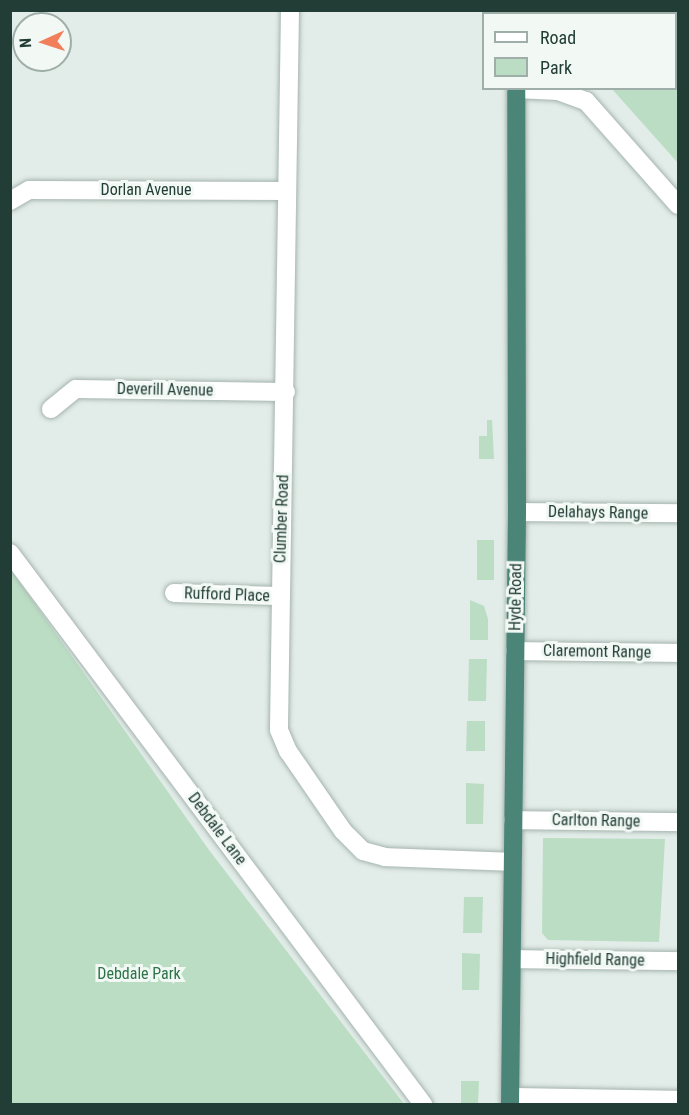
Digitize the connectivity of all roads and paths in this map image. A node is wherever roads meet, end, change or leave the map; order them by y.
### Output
1 (290, 10) edge
2 (516, 90) edge
3 (537, 90) edge
4 (285, 191) junction
5 (10, 201) edge
6 (678, 205) edge
7 (286, 392) junction
8 (51, 409) dead end
9 (517, 512) junction
10 (678, 513) edge
11 (10, 552) edge
12 (174, 593) dead end
13 (280, 596) junction
14 (515, 651) junction
15 (678, 652) edge
16 (513, 820) junction
17 (678, 822) edge
18 (513, 862) junction
19 (512, 959) junction
20 (678, 962) edge
21 (678, 1100) edge
22 (510, 1101) edge
23 (423, 1104) edge

1 - 4 street, Clumber Road
2 - 9 highway, Hyde Road
3 - 6 street
4 - 5 street, Dorlan Avenue
4 - 7 street, Clumber Road
7 - 8 street, Deverill Avenue
7 - 13 street, Clumber Road
9 - 10 street, Delahays Range
9 - 14 highway, Hyde Road
11 - 23 street, Debdale Lane
12 - 13 street, Rufford Place
13 - 18 street, Clumber Road
14 - 15 street, Claremont Range
14 - 16 highway, Hyde Road
16 - 17 street, Carlton Range
16 - 18 highway, Hyde Road
18 - 19 highway, Hyde Road
19 - 20 street, Highfield Range
19 - 22 highway, Hyde Road
21 - 22 street

